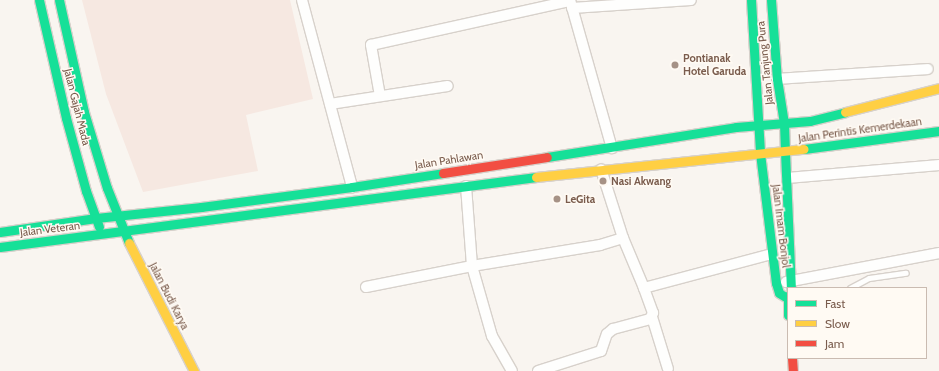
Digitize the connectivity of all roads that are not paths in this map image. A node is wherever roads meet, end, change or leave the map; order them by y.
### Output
1 (40, 0) edge
2 (59, 0) edge
3 (302, 0) edge
4 (691, 0) edge
5 (751, 0) edge
6 (770, 0) edge
7 (571, 3) edge
8 (928, 69) dead end
9 (777, 79) junction
10 (448, 86) dead end
11 (939, 88) edge
12 (380, 96) junction
13 (330, 104) junction
14 (784, 123) junction
15 (758, 125) junction
16 (939, 131) edge
17 (612, 148) junction
18 (785, 152) junction
19 (760, 153) junction
20 (939, 165) edge
21 (602, 169) junction
22 (787, 178) junction
23 (466, 186) junction
24 (352, 187) junction
25 (117, 215) junction
26 (96, 218) junction
27 (0, 232) edge
28 (123, 232) junction
29 (102, 235) junction
30 (623, 238) junction
31 (0, 247) edge
32 (939, 253) edge
33 (772, 254) junction
34 (472, 266) junction
35 (906, 273) dead end
36 (776, 283) junction
37 (791, 285) edge
38 (366, 287) dead end
39 (852, 287) edge
40 (644, 288) junction
41 (787, 301) edge
42 (652, 317) junction
43 (792, 359) edge
44 (668, 369) dead end
45 (193, 371) edge
46 (512, 371) edge
47 (538, 371) edge
48 (793, 371) edge

1 - 26 main road, Jalan Gajah Mada
2 - 25 main road, Jalan Gajah Mada
3 - 13 street
4 - 7 street
5 - 15 main road, Jalan Tanjung Pura
6 - 9 main road, Jalan Tanjung Pura
7 - 12 street
7 - 17 street
8 - 9 street
9 - 14 main road, Jalan Tanjung Pura
10 - 12 street
11 - 14 main road, Jalan Perintis Kemerdekaan
12 - 13 street
13 - 24 street
14 - 15 main road, Jalan Pahlawan
14 - 18 main road, Jalan Tanjung Pura
15 - 17 main road, Jalan Pahlawan
15 - 19 main road, Jalan Tanjung Pura
16 - 18 main road, Jalan Perintis Kemerdekaan
17 - 24 main road, Jalan Pahlawan
18 - 19 main road
18 - 22 main road, Jalan Imam Bonjol
19 - 21 main road
19 - 33 main road, Jalan Imam Bonjol
20 - 22 street
21 - 23 main road
21 - 30 street
22 - 37 main road, Jalan Imam Bonjol
23 - 28 main road
23 - 34 street
24 - 25 main road, Jalan Pahlawan
25 - 26 main road, Jalan Veteran
25 - 28 main road, Jalan Gajah Mada
26 - 27 main road, Jalan Veteran
26 - 29 main road, Jalan Gajah Mada
28 - 29 main road, Jalan Veteran
28 - 45 main road, Jalan Budi Karya
29 - 31 main road, Jalan Veteran
30 - 34 street
30 - 40 street
32 - 37 street
33 - 36 main road, Jalan Imam Bonjol
33 - 40 street
34 - 38 street
34 - 46 street
35 - 39 lane
36 - 37 street
36 - 41 main road, Jalan Imam Bonjol
40 - 42 street
42 - 44 street
42 - 47 street
43 - 48 main road

